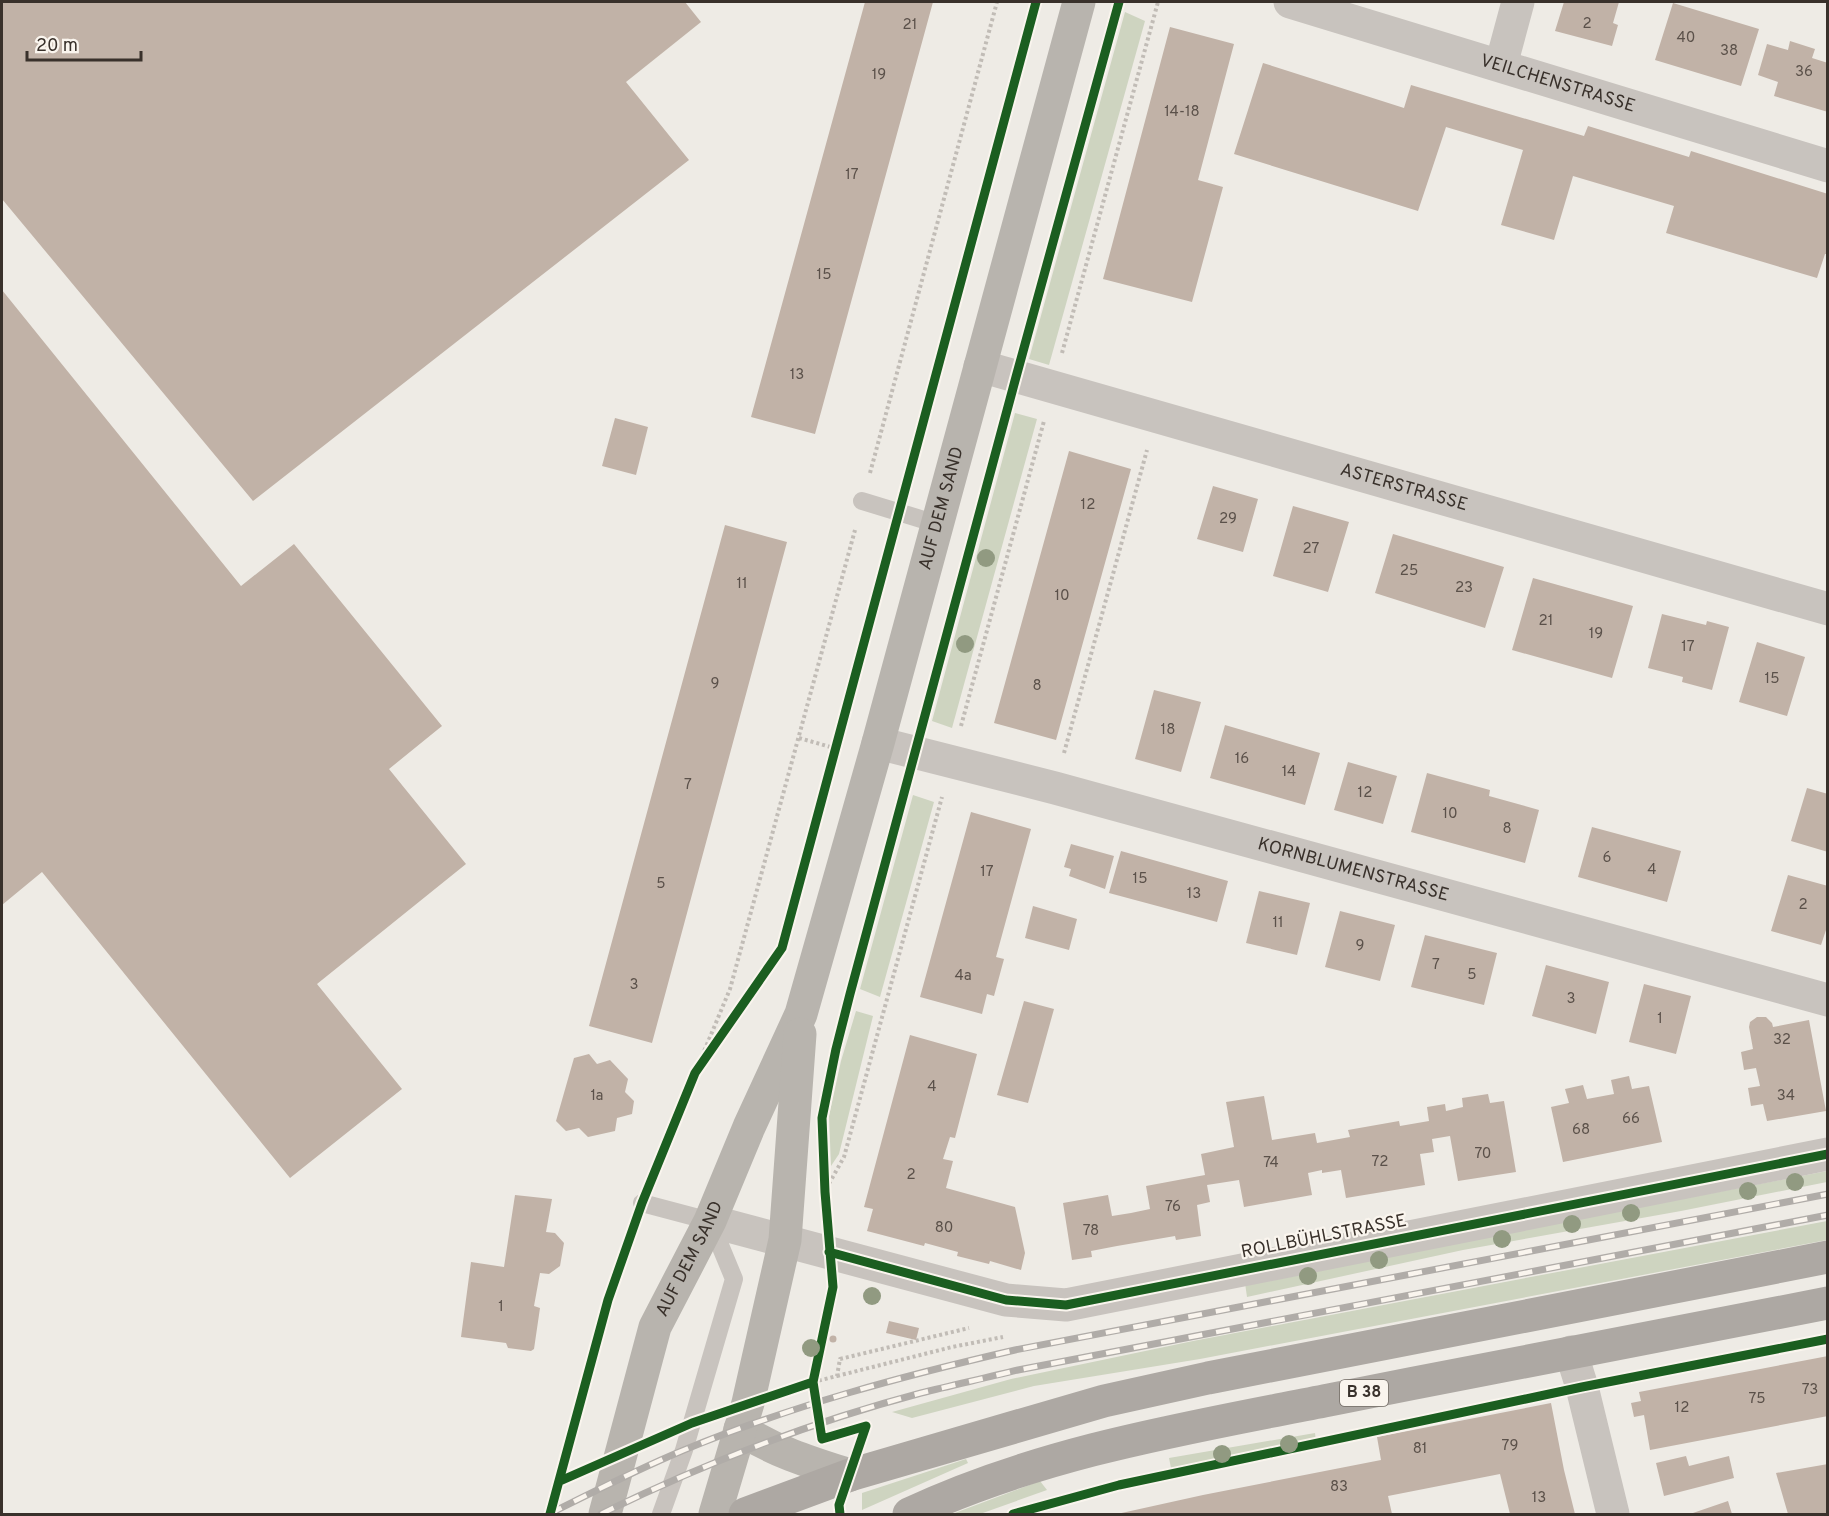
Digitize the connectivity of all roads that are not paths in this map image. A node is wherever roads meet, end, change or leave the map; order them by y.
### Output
1 (1079, 2) edge
2 (1290, 2) edge
3 (1518, 2) edge
4 (1501, 65) junction
5 (1827, 166) edge
6 (980, 366) junction
7 (862, 501) road end
8 (937, 524) junction
9 (1827, 609) edge
10 (878, 743) junction
11 (1827, 1000) edge
12 (801, 1014) junction
13 (1827, 1154) edge
14 (642, 1203) dead end
15 (710, 1221) junction
16 (785, 1240) junction
17 (1827, 1257) edge
18 (1827, 1303) edge
19 (1571, 1352) junction
20 (740, 1428) junction
21 (850, 1475) junction
22 (605, 1515) edge
23 (661, 1515) edge
24 (715, 1515) edge
25 (745, 1515) edge
26 (909, 1515) edge
27 (1613, 1515) edge

1 - 6 street, AUF DEM SAND
2 - 4 street, VEILCHENSTRASSE
3 - 4 street
4 - 5 street, VEILCHENSTRASSE
6 - 8 street, AUF DEM SAND
6 - 9 street, ASTERSTRASSE
7 - 8 lane
8 - 10 street, AUF DEM SAND
10 - 11 street, KORNBLUMENSTRASSE
10 - 12 street, AUF DEM SAND
12 - 15 street, AUF DEM SAND
12 - 16 street, AUF DEM SAND
13 - 16 street, ROLLBÜHLSTRASSE
14 - 15 lane
15 - 16 street, ROLLBÜHLSTRASSE
15 - 22 street, AUF DEM SAND
15 - 23 lane
16 - 20 street, AUF DEM SAND
17 - 21 main road
18 - 19 main road, B 38
19 - 26 main road, B 38
19 - 27 street
20 - 21 street
20 - 24 street, AUF DEM SAND
21 - 25 main road

